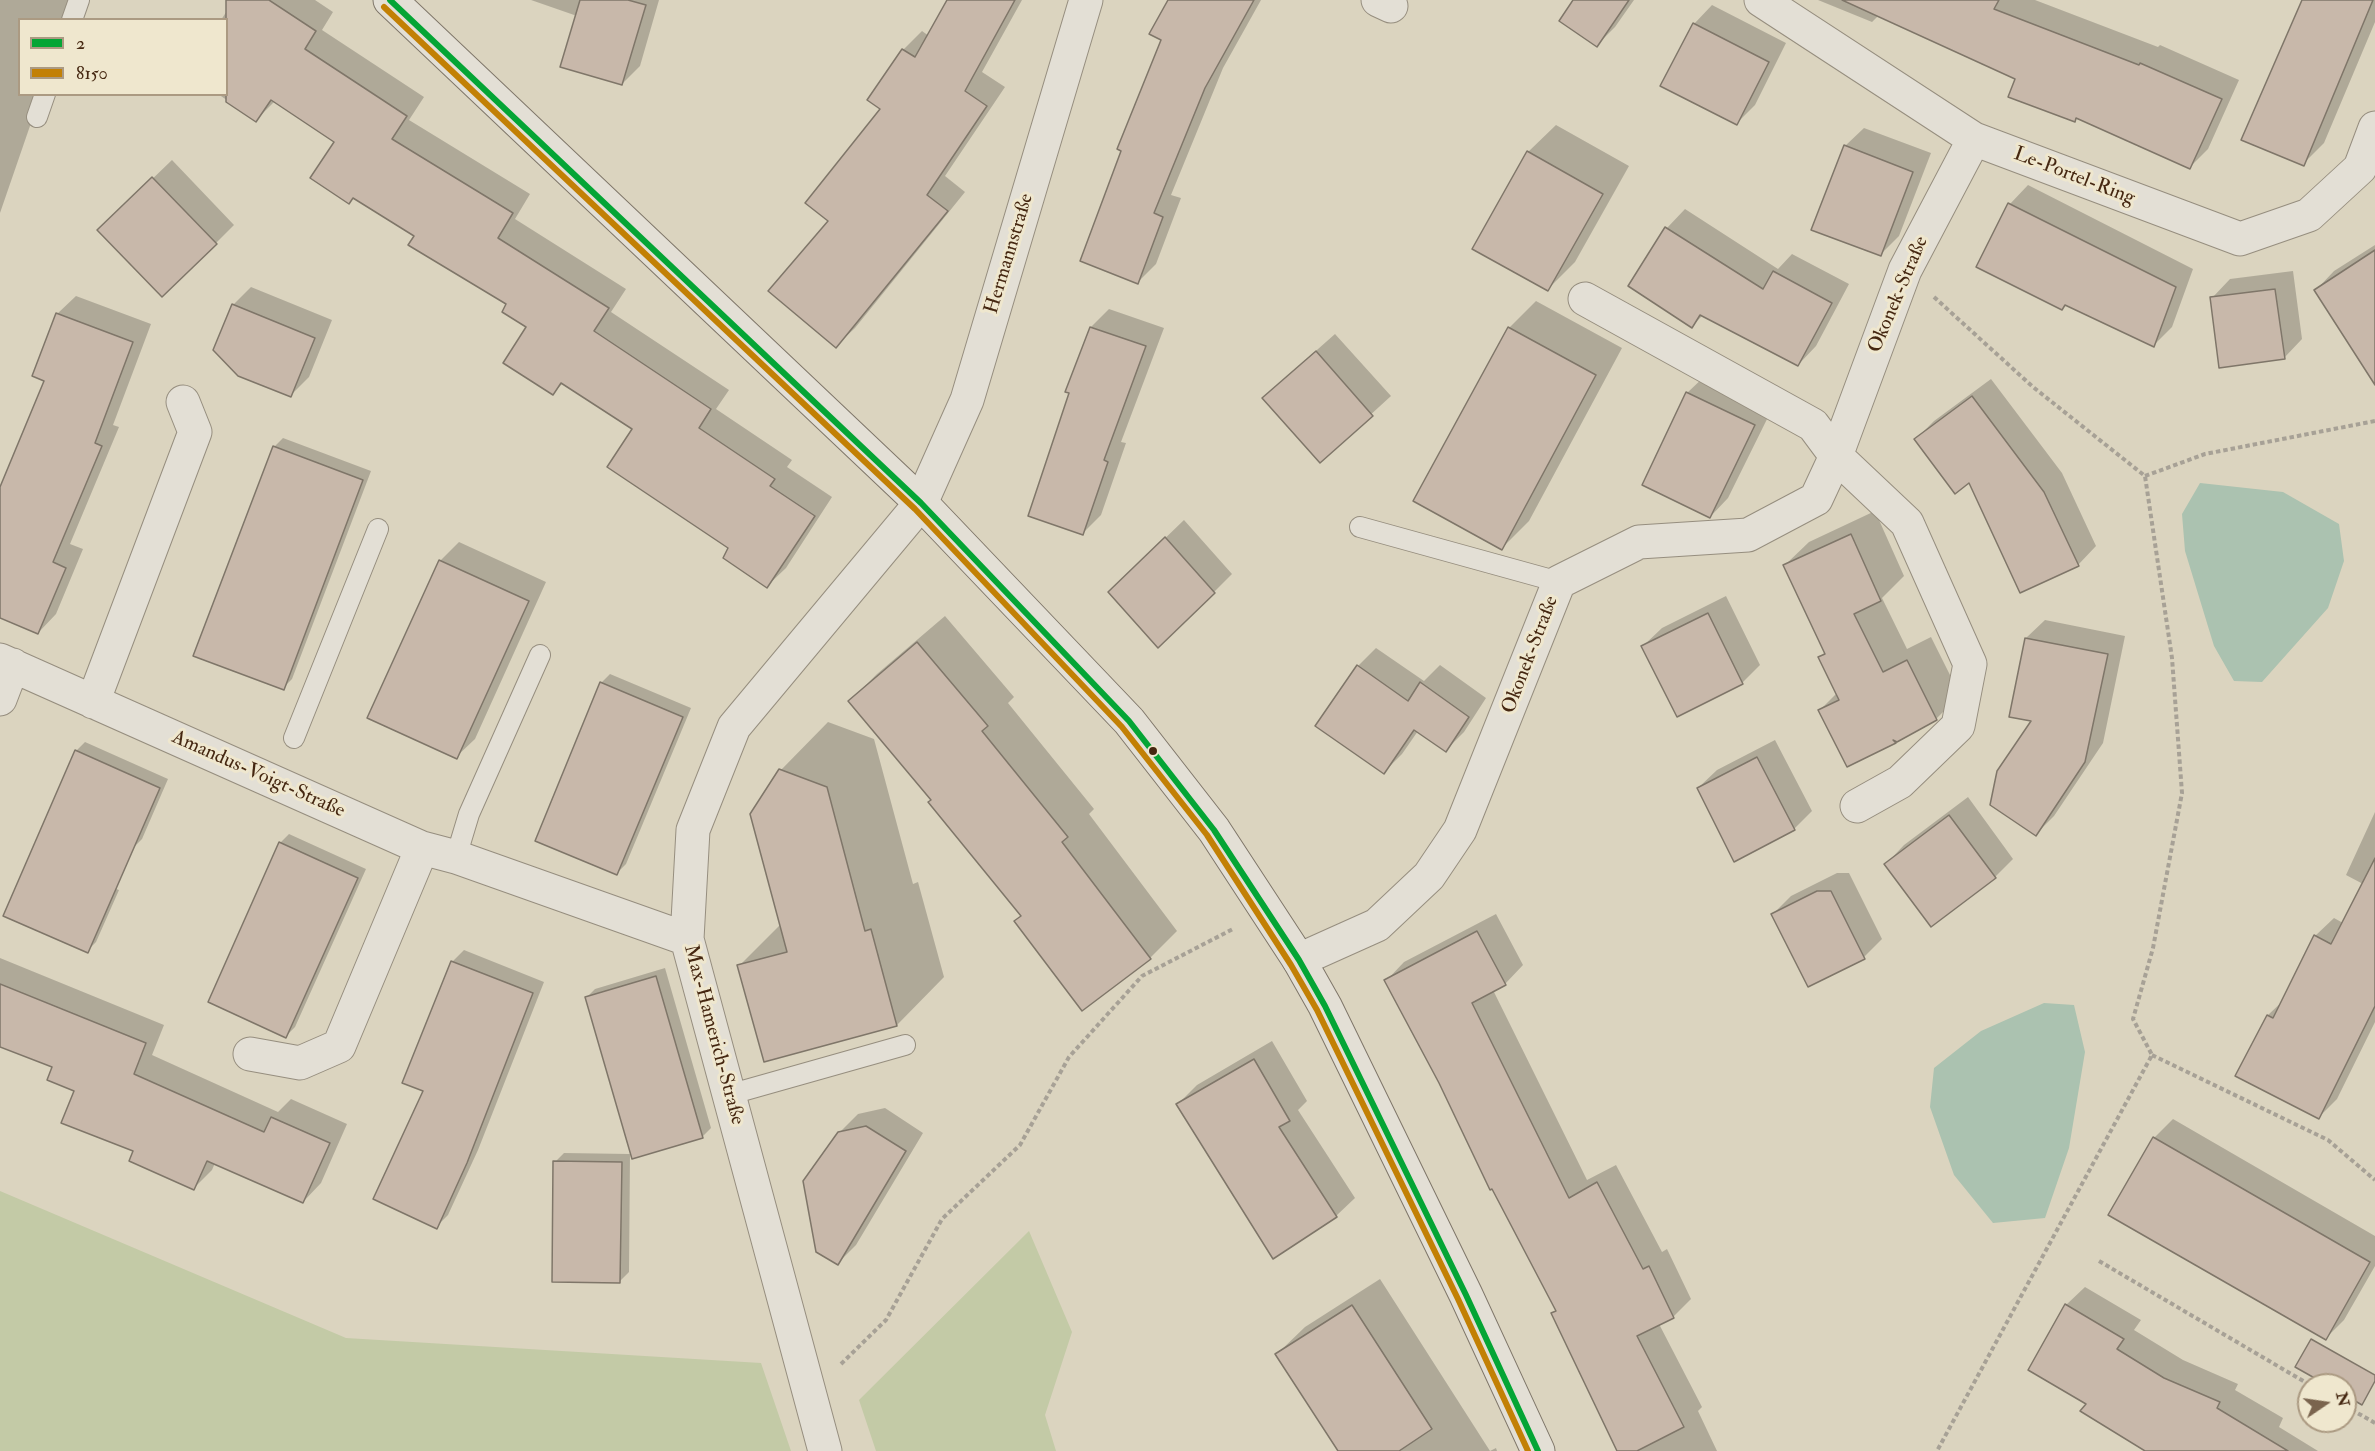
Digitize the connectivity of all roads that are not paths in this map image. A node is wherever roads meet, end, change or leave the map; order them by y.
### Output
1 (79, 0) edge
2 (390, 0) edge
3 (1086, 0) edge
4 (1761, 0) edge
5 (73, 18) edge
6 (44, 96) edge
7 (37, 117) dead end
8 (2375, 128) edge
9 (1974, 139) junction
10 (1585, 298) dead end
11 (183, 402) dead end
12 (1836, 456) junction
13 (921, 503) junction
14 (1360, 527) dead end
15 (378, 530) dead end
16 (1559, 582) junction
17 (540, 655) dead end
18 (6, 663) edge
19 (0, 699) edge
20 (93, 702) junction
21 (294, 738) dead end
22 (1857, 806) dead end
23 (422, 848) junction
24 (456, 857) junction
25 (687, 939) junction
26 (1299, 960) junction
27 (905, 1045) dead end
28 (250, 1054) dead end
29 (728, 1095) junction
30 (825, 1451) edge
31 (1538, 1451) edge

1 - 5 lane
2 - 13 street
3 - 13 street, Hermannstraße
4 - 9 street, Le-Portel-Ring
6 - 7 lane
8 - 9 street, Le-Portel-Ring
9 - 12 street, Okonek-Straße
10 - 12 street
11 - 20 street
12 - 16 street, Okonek-Straße
12 - 22 street
13 - 25 street, Max-Hamerich-Straße
13 - 26 street
14 - 16 lane
15 - 21 lane
16 - 26 street, Okonek-Straße
17 - 24 lane
18 - 19 street, Amandus-Voigt-Straße
18 - 20 street, Amandus-Voigt-Straße
20 - 23 street, Amandus-Voigt-Straße
23 - 24 street, Amandus-Voigt-Straße
23 - 28 street
24 - 25 street, Amandus-Voigt-Straße
25 - 29 street, Max-Hamerich-Straße
26 - 31 street
27 - 29 lane
29 - 30 street, Max-Hamerich-Straße

